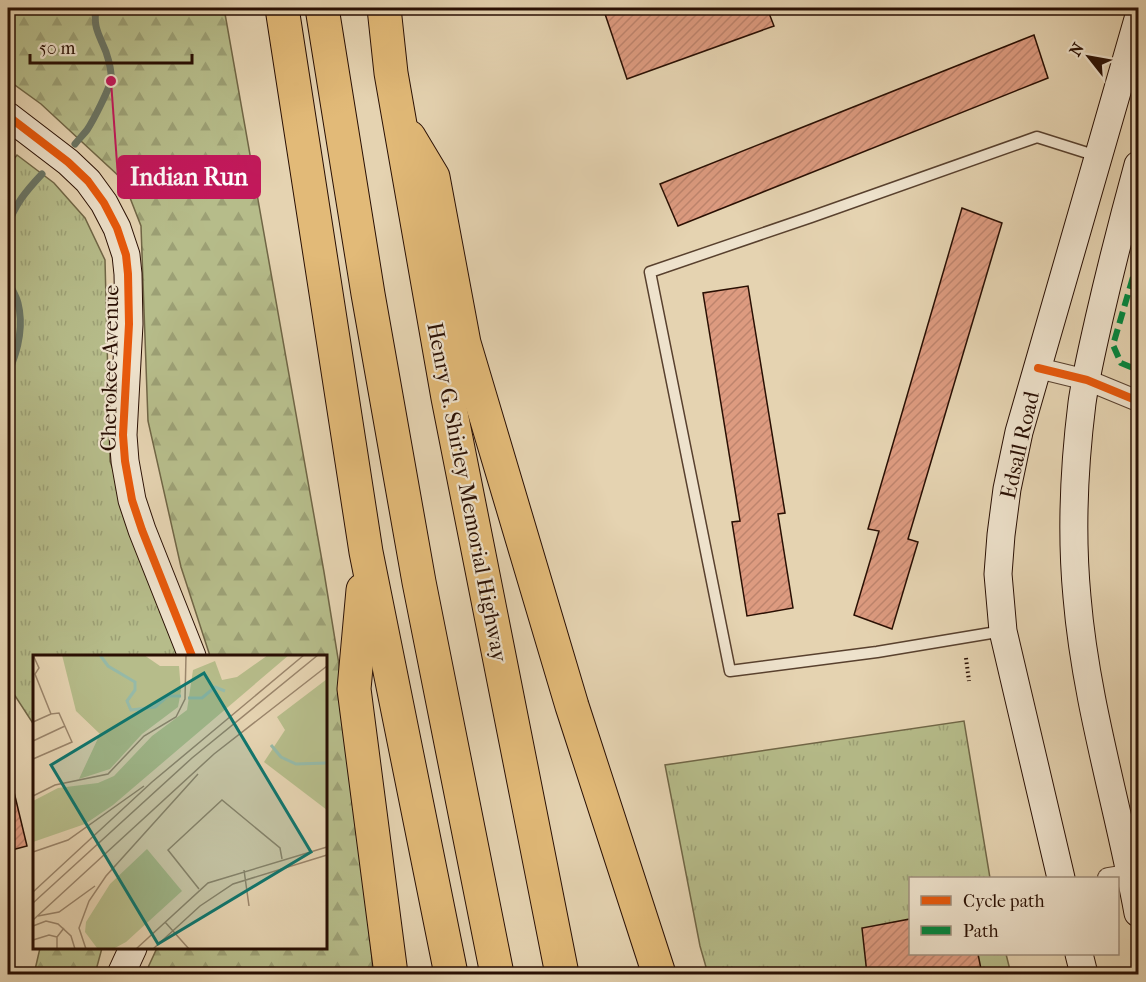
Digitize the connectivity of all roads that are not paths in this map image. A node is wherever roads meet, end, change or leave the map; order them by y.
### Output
1 (282, 8) edge
2 (322, 8) edge
3 (384, 8) edge
4 (1138, 19) edge
5 (8, 116) edge
6 (399, 120) junction
7 (1099, 157) junction
8 (1138, 165) edge
9 (1038, 368) junction
10 (1087, 380) junction
11 (1138, 400) edge
12 (366, 552) junction
13 (1003, 631) junction
14 (191, 655) edge
15 (1126, 875) edge
16 (1061, 877) edge
17 (1138, 913) edge
18 (133, 949) edge
19 (1079, 955) edge
20 (121, 975) edge
21 (391, 975) edge
22 (450, 975) edge
23 (497, 975) edge
24 (562, 975) edge
25 (659, 975) edge
26 (1084, 975) edge

1 - 12 highway
2 - 23 highway
3 - 6 highway, Henry G. Shirley Memorial Highway
4 - 7 main road, Edsall Road
5 - 14 main road, Cherokee Avenue
6 - 24 highway, Henry G. Shirley Memorial Highway
6 - 25 highway
7 - 9 main road, Edsall Road
7 - 13 lane
8 - 10 main road
9 - 10 street
9 - 13 main road, Edsall Road
10 - 11 street
10 - 15 main road
12 - 21 highway
12 - 22 highway
13 - 16 main road, Edsall Road
15 - 17 main road
18 - 20 main road
19 - 26 main road

